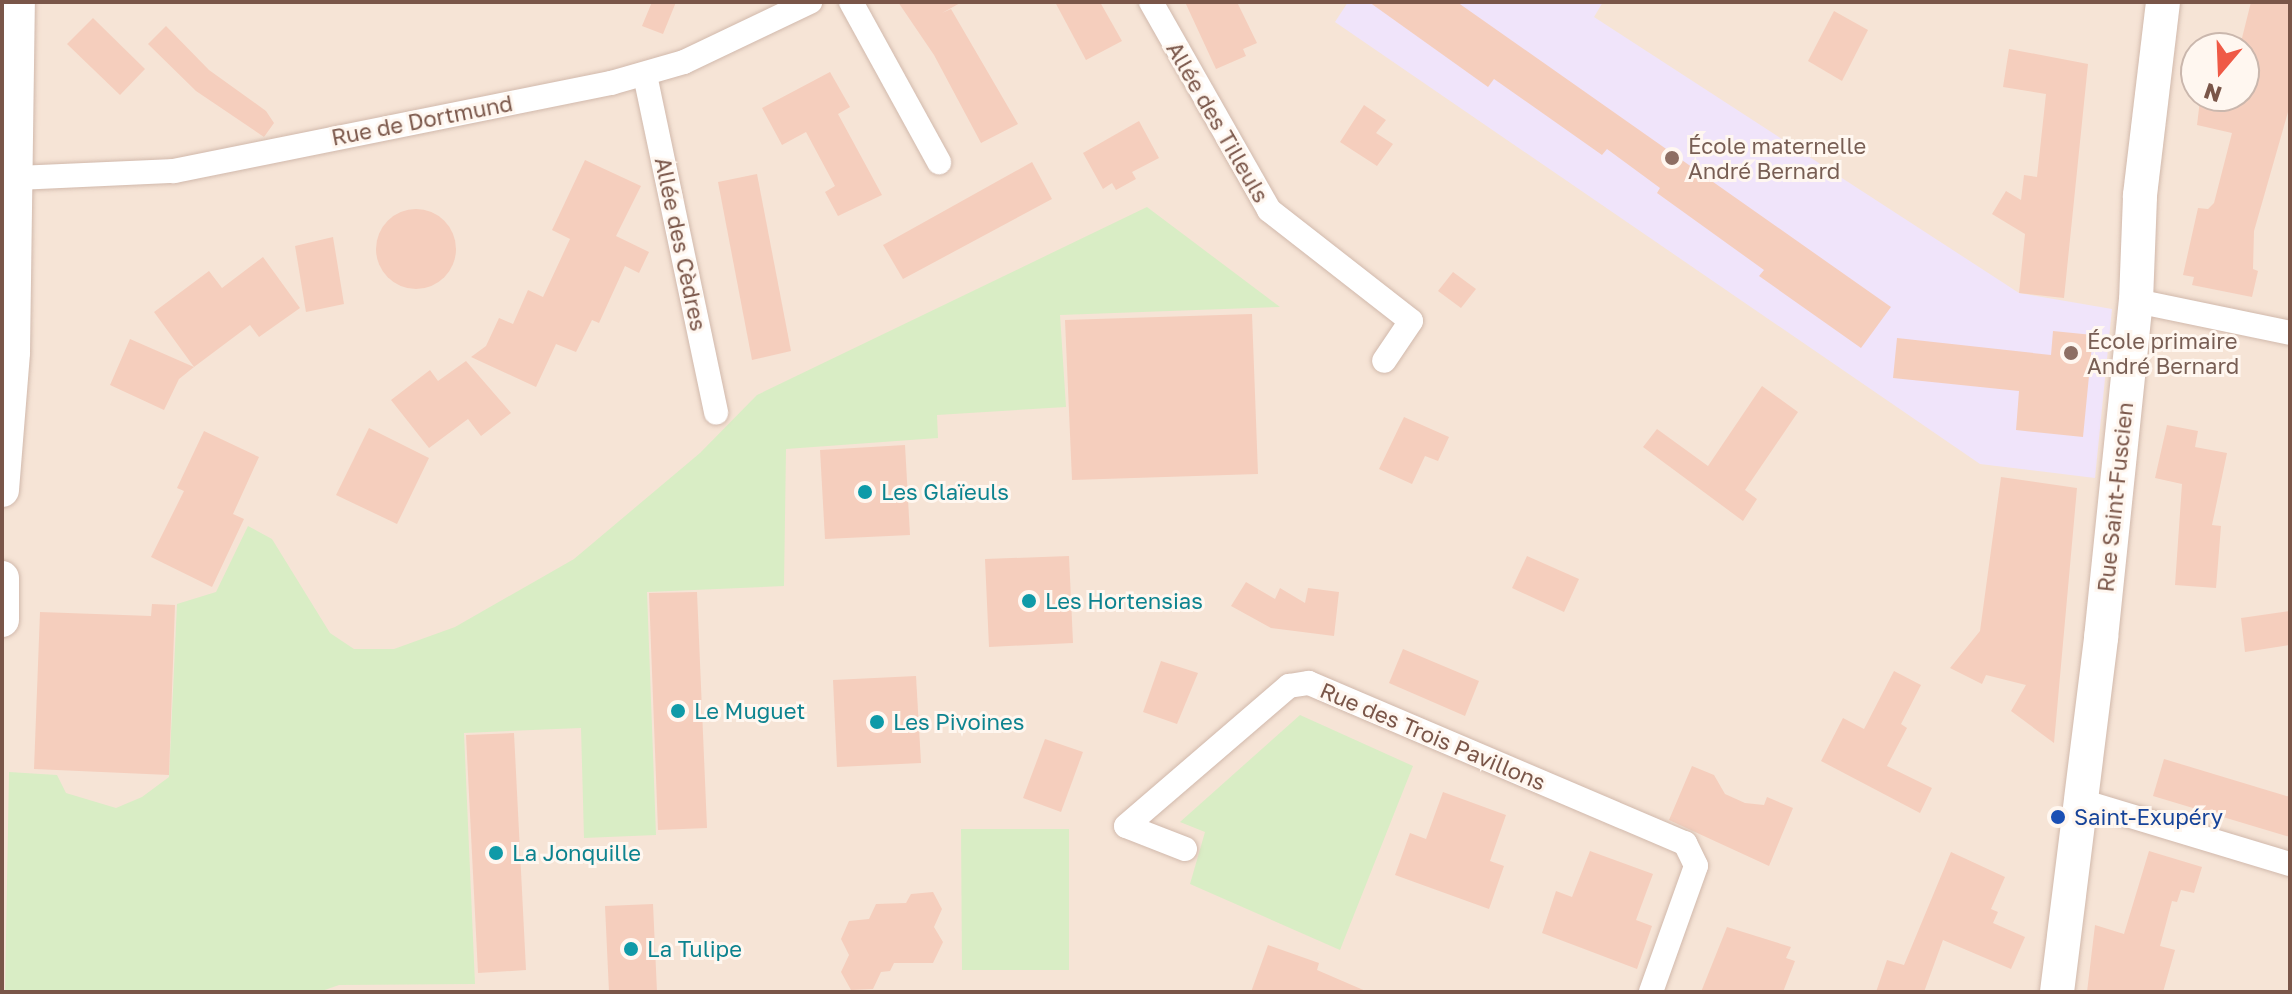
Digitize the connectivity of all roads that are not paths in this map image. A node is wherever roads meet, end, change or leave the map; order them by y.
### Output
1 (18, 2) edge
2 (810, 2) edge
3 (851, 2) edge
4 (1151, 2) edge
5 (2163, 2) edge
6 (645, 75) junction
7 (939, 162) dead end
8 (18, 178) junction
9 (2136, 301) junction
10 (2290, 333) edge
11 (1384, 361) dead end
12 (716, 413) dead end
13 (2, 490) edge
14 (2, 578) edge
15 (2, 620) edge
16 (2081, 801) junction
17 (1185, 849) dead end
18 (2290, 864) edge
19 (1651, 992) edge
20 (2057, 992) edge

1 - 8 main road
2 - 6 street, Rue de Dortmund
3 - 7 street
4 - 11 street, Allée des Tilleuls
5 - 9 main road, Rue Saint-Fuscien
6 - 8 street, Rue de Dortmund
6 - 12 street, Allée des Cèdres
8 - 13 main road
9 - 10 street
9 - 16 main road, Rue Saint-Fuscien
14 - 15 main road
16 - 18 street
16 - 20 main road, Rue Saint-Fuscien
17 - 19 street, Rue des Trois Pavillons

